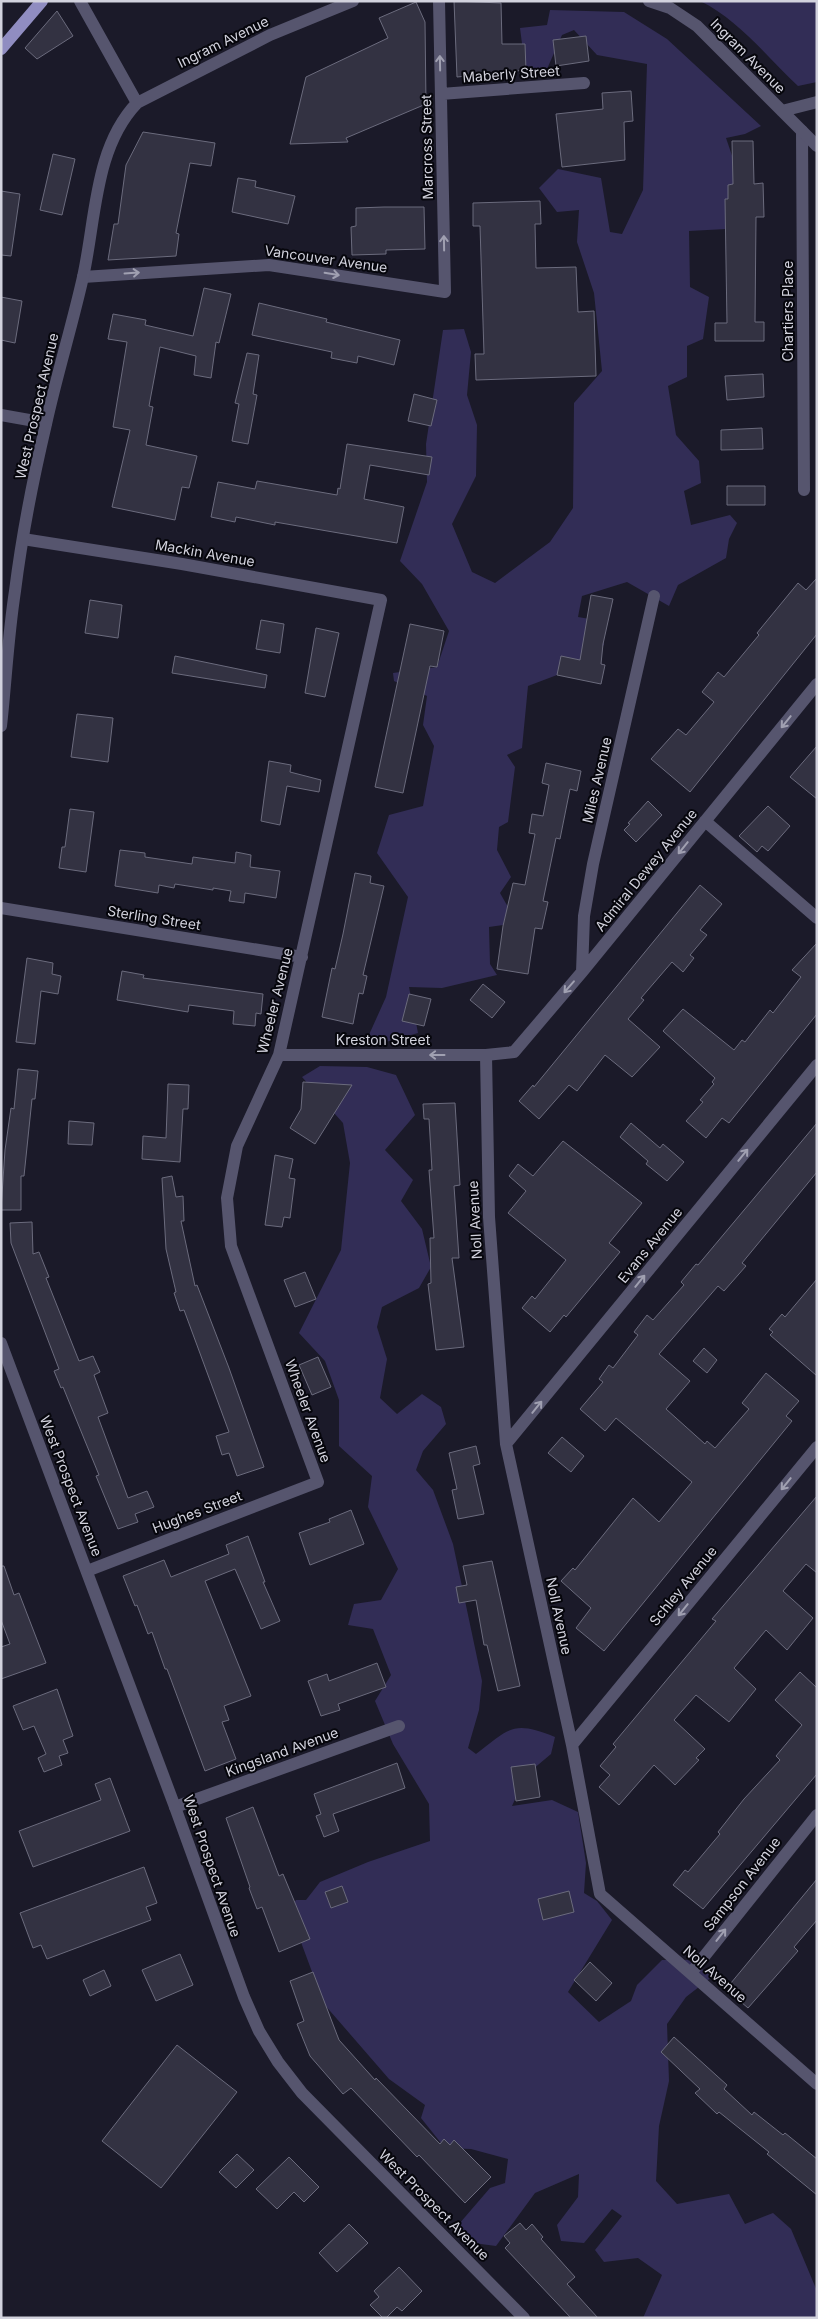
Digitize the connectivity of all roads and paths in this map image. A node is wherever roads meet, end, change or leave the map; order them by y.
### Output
1 (42, 1) edge
2 (80, 1) edge
3 (353, 1) edge
4 (439, 1) edge
5 (649, 1) edge
6 (1, 49) edge
7 (584, 83) dead end
8 (441, 94) junction
9 (817, 102) edge
10 (137, 103) junction
11 (782, 111) junction
12 (802, 131) junction
13 (817, 146) edge
14 (83, 277) junction
15 (445, 292) joint
16 (1, 415) edge
17 (46, 423) junction
18 (804, 490) dead end
19 (23, 539) junction
20 (654, 596) dead end
21 (381, 600) joint
22 (817, 684) edge
23 (1, 726) edge
24 (705, 821) junction
25 (1, 908) edge
26 (817, 918) edge
27 (302, 957) junction
28 (582, 972) junction
29 (279, 1055) junction
30 (486, 1055) junction
31 (817, 1065) edge
32 (1, 1343) edge
33 (506, 1444) junction
34 (817, 1447) edge
35 (318, 1482) joint
36 (87, 1571) junction
37 (399, 1726) dead end
38 (572, 1744) junction
39 (175, 1807) junction
40 (817, 1815) edge
41 (692, 1973) junction
42 (817, 2084) edge
43 (524, 2318) edge

1 - 6 main road
2 - 10 street
3 - 10 street, Ingram Avenue
8 -> 4 street, Marcross Street
5 - 11 street, Ingram Avenue
7 - 8 street, Maberly Street
15 -> 8 street, Marcross Street
9 - 11 street
10 - 14 street, West Prospect Avenue
11 - 12 street, Ingram Avenue
12 - 13 street, Ingram Avenue
12 - 18 street, Chartiers Place
14 -> 15 street, Vancouver Avenue
14 - 17 street, West Prospect Avenue
16 - 17 street
17 - 19 street, West Prospect Avenue
19 - 21 street, Mackin Avenue
19 - 23 street, West Prospect Avenue
20 - 28 street, Miles Avenue
21 - 27 street, Wheeler Avenue
22 -> 24 street, Admiral Dewey Avenue
24 - 26 street
24 -> 28 street, Admiral Dewey Avenue
25 - 27 street, Sterling Street
27 - 29 street, Wheeler Avenue
28 -> 30 street, Admiral Dewey Avenue
30 -> 29 street, Kreston Street
29 - 35 street, Wheeler Avenue
30 - 33 street, Noll Avenue
33 -> 31 street, Evans Avenue
32 - 36 street, West Prospect Avenue
33 - 38 street, Noll Avenue
34 -> 38 street, Schley Avenue
35 - 36 street, Hughes Street
36 - 39 street, West Prospect Avenue
37 - 39 street, Kingsland Avenue
38 - 41 street, Noll Avenue
39 - 43 street, West Prospect Avenue
41 -> 40 street, Sampson Avenue
41 - 42 street, Noll Avenue

